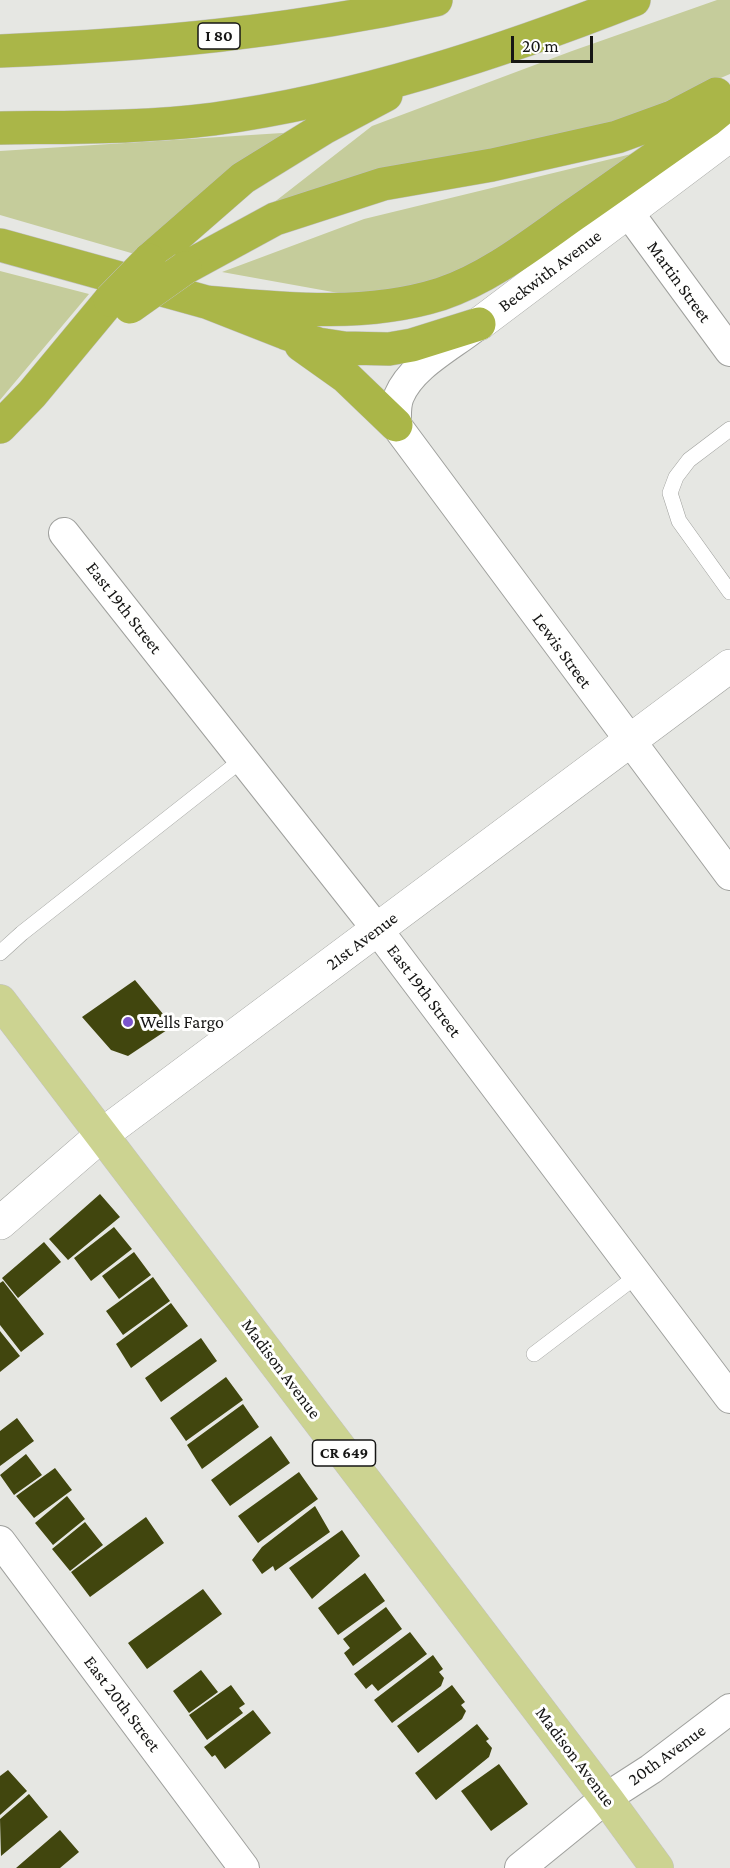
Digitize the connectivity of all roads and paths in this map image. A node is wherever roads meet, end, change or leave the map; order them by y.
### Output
1 (436, 0) edge
2 (634, 0) edge
3 (0, 51) edge
4 (443, 69) junction
5 (730, 87) edge
6 (730, 102) edge
7 (0, 128) edge
8 (730, 135) edge
9 (628, 212) junction
10 (0, 245) edge
11 (206, 302) junction
12 (120, 304) junction
13 (479, 324) junction
14 (285, 333) junction
15 (730, 351) edge
16 (396, 425) junction
17 (0, 427) edge
18 (730, 429) edge
19 (64, 533) dead end
20 (730, 592) edge
21 (730, 666) edge
22 (629, 741) junction
23 (243, 759) junction
24 (730, 875) edge
25 (377, 929) junction
26 (0, 953) edge
27 (4, 1004) edge
28 (103, 1134) junction
29 (0, 1223) edge
30 (638, 1275) junction
31 (534, 1354) dead end
32 (730, 1398) edge
33 (0, 1541) edge
34 (730, 1709) edge
35 (606, 1798) junction
36 (244, 1868) edge
37 (520, 1868) edge
38 (657, 1868) edge

1 - 3 highway, I 80
2 - 4 highway
4 - 7 highway
4 - 12 highway, bridge
5 - 12 highway, bridge
6 - 11 highway
8 - 9 street, Beckwith Avenue
9 - 13 street, Beckwith Avenue
9 - 15 street, Martin Street
10 - 11 highway
11 - 14 highway
12 - 17 highway
13 - 14 highway
13 - 16 street, Beckwith Avenue
14 - 16 highway
16 - 22 street, Lewis Street
18 - 20 lane
19 - 23 street, East 19th Street
21 - 22 street, 21st Avenue
22 - 24 street, Lewis Street
22 - 25 street, 21st Avenue
23 - 25 street, East 19th Street
23 - 26 lane
25 - 28 street, 21st Avenue
25 - 30 street, East 19th Street
27 - 28 main road, Madison Avenue / CR 649
28 - 29 street, 21st Avenue
28 - 35 main road, Madison Avenue / CR 649
30 - 31 lane
30 - 32 street, East 19th Street
33 - 36 street, East 20th Street
34 - 35 street, 20th Avenue
35 - 37 street, 20th Avenue
35 - 38 main road, Madison Avenue / CR 649

